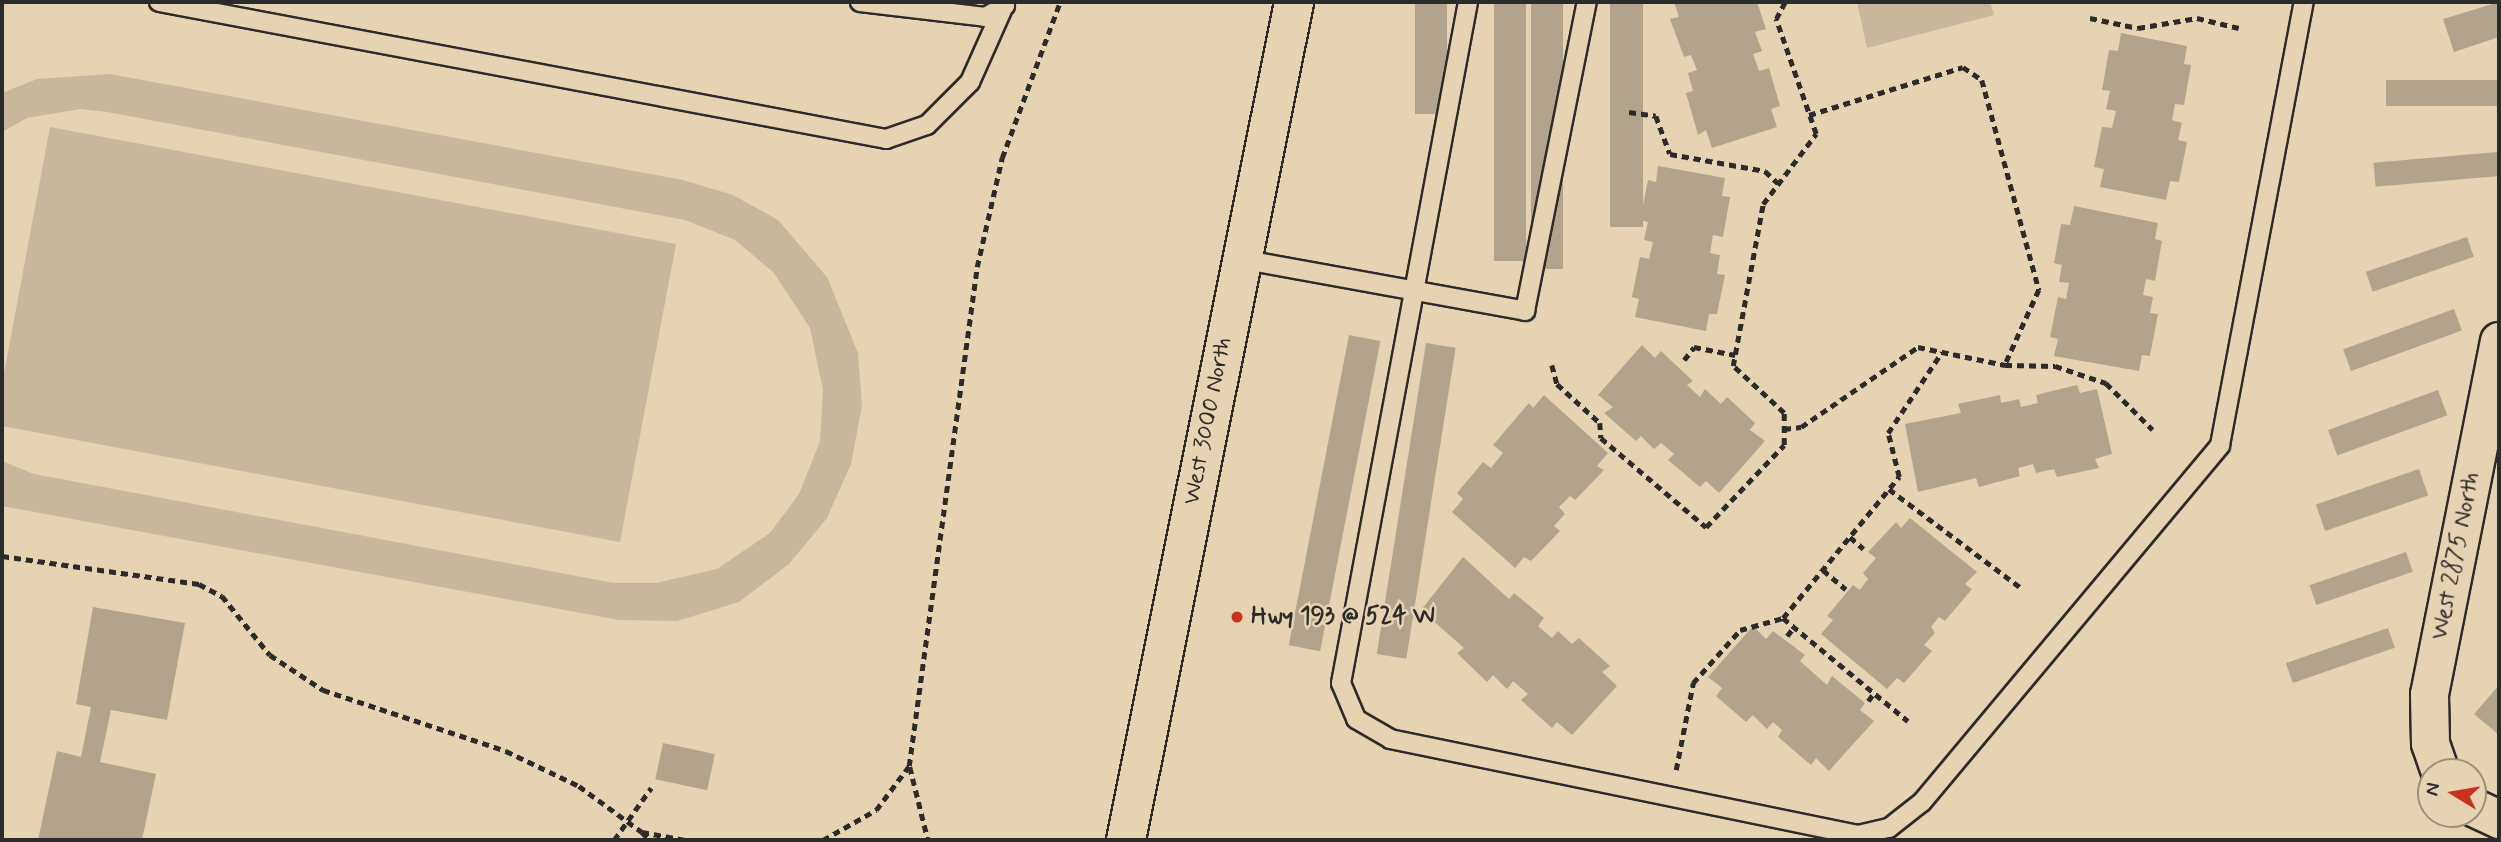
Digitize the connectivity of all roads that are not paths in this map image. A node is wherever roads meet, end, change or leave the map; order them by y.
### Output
1 (159, 2) edge
2 (860, 2) edge
3 (1294, 2) edge
4 (1468, 2) edge
5 (1587, 2) edge
6 (2304, 2) edge
7 (1005, 6) edge
8 (1240, 259) junction
9 (1415, 291) junction
10 (2499, 341) edge
11 (2435, 758) edge
12 (1126, 840) edge

1 - 7 lane
2 - 7 lane
3 - 8 main road, West 3000 North
4 - 9 lane
5 - 9 lane
6 - 9 lane
8 - 9 lane
8 - 12 main road, West 3000 North
10 - 11 street, West 2875 North

